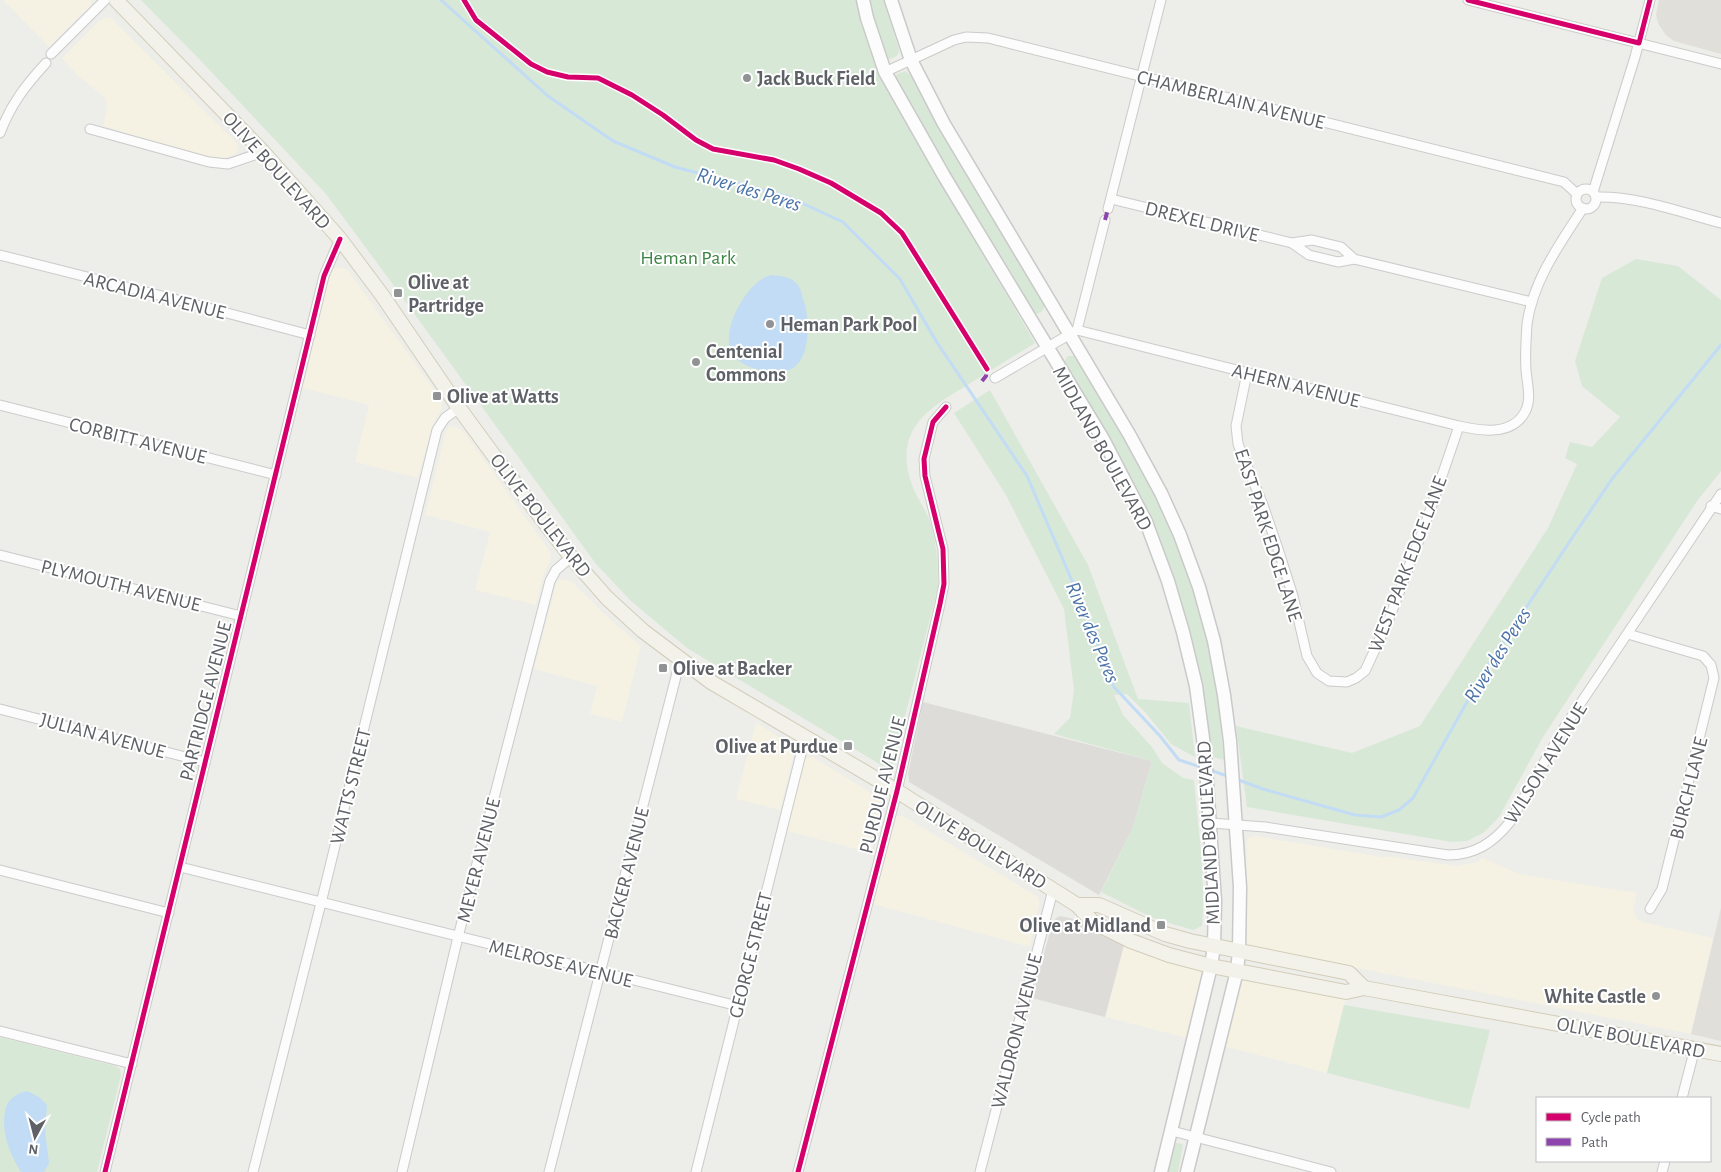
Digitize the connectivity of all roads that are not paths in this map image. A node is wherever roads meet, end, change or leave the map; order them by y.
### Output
1 (105, 0) edge
2 (116, 0) edge
3 (863, 0) edge
4 (891, 0) edge
5 (1161, 0) edge
6 (1468, 0) edge
7 (1650, 0) edge
8 (1639, 43) junction
9 (51, 54) dead end
10 (911, 60) junction
11 (46, 63) dead end
12 (1721, 64) edge
13 (885, 72) junction
14 (1141, 76) junction
15 (90, 129) dead end
16 (0, 133) edge
17 (263, 152) junction
18 (1577, 194) junction
19 (1594, 195) junction
20 (1111, 199) junction
21 (1583, 208) junction
22 (1108, 209) dead end
23 (1106, 220) dead end
24 (1721, 223) edge
25 (340, 238) junction
26 (1292, 244) junction
27 (0, 255) edge
28 (1354, 259) junction
29 (1532, 302) junction
30 (1074, 332) junction
31 (310, 335) junction
32 (1047, 348) junction
33 (1247, 373) junction
34 (995, 378) dead end
35 (0, 405) edge
36 (946, 407) dead end
37 (459, 408) junction
38 (1459, 426) junction
39 (276, 474) junction
40 (1721, 494) edge
41 (1711, 506) junction
42 (1721, 509) edge
43 (0, 555) edge
44 (571, 557) junction
45 (241, 616) junction
46 (1628, 634) junction
47 (680, 661) junction
48 (1336, 682) joint
49 (0, 709) edge
50 (805, 738) junction
51 (205, 762) junction
52 (897, 791) junction
53 (1210, 823) junction
54 (1236, 824) junction
55 (180, 867) junction
56 (0, 870) edge
57 (1053, 890) junction
58 (321, 903) junction
59 (1078, 905) junction
60 (1650, 909) dead end
61 (169, 913) junction
62 (458, 938) junction
63 (1214, 946) junction
64 (1239, 951) junction
65 (1211, 966) junction
66 (1237, 971) junction
67 (601, 973) junction
68 (1364, 988) junction
69 (738, 1006) junction
70 (0, 1031) edge
71 (1695, 1048) junction
72 (1721, 1054) edge
73 (132, 1064) junction
74 (1682, 1097) edge
75 (1172, 1131) junction
76 (1196, 1137) junction
77 (105, 1172) edge
78 (253, 1172) edge
79 (402, 1172) edge
80 (549, 1172) edge
81 (696, 1172) edge
82 (798, 1172) edge
83 (980, 1172) edge
84 (1161, 1172) edge
85 (1187, 1172) edge
86 (1331, 1172) edge

1 - 9 street
2 - 17 main road, OLIVE BOULEVARD
3 - 13 main road, MIDLAND BOULEVARD
4 - 10 main road, MIDLAND BOULEVARD
5 - 14 street
6 - 8 street
7 - 8 street
8 - 12 street
8 - 19 street
10 - 13 street, CHAMBERLAIN AVENUE
10 - 14 street, CHAMBERLAIN AVENUE
10 - 30 main road, MIDLAND BOULEVARD
11 - 16 street
13 - 32 main road, MIDLAND BOULEVARD
14 - 18 street, CHAMBERLAIN AVENUE
14 - 20 street
15 - 17 street
17 - 25 main road, OLIVE BOULEVARD
18 - 19 street
18 - 21 street
19 - 21 street
19 - 24 street
20 - 22 street
20 - 26 street, DREXEL DRIVE
21 - 29 street
23 - 30 street
25 - 31 street, PARTRIDGE AVENUE
25 - 37 main road, OLIVE BOULEVARD
26 - 28 street, DREXEL DRIVE
26 - 28 street, DREXEL DRIVE
27 - 31 street, ARCADIA AVENUE
28 - 29 street, DREXEL DRIVE
29 - 38 street, AHERN AVENUE
30 - 32 street
30 - 33 street, AHERN AVENUE
30 - 54 main road, MIDLAND BOULEVARD
31 - 39 street, PARTRIDGE AVENUE
32 - 34 street
32 - 53 main road, MIDLAND BOULEVARD
33 - 38 street, AHERN AVENUE
33 - 48 street, EAST PARK EDGE LANE
35 - 39 street, CORBITT AVENUE
36 - 52 street, PURDUE AVENUE
37 - 44 main road, OLIVE BOULEVARD
37 - 58 street, WATTS STREET
38 - 48 street, WEST PARK EDGE LANE
39 - 45 street, PARTRIDGE AVENUE
40 - 41 street, WILSON AVENUE
41 - 42 street
41 - 46 street, WILSON AVENUE
43 - 45 street, PLYMOUTH AVENUE
44 - 47 main road, OLIVE BOULEVARD
44 - 62 street, MEYER AVENUE
45 - 51 street, PARTRIDGE AVENUE
46 - 54 street, WILSON AVENUE
46 - 60 street, BURCH LANE
47 - 50 main road, OLIVE BOULEVARD
47 - 67 street, BACKER AVENUE
49 - 51 street, JULIAN AVENUE
50 - 52 main road, OLIVE BOULEVARD
50 - 69 street, GEORGE STREET
51 - 55 street, PARTRIDGE AVENUE
52 - 57 main road, OLIVE BOULEVARD
52 - 82 street, PURDUE AVENUE
53 - 54 street, WILSON AVENUE
53 - 63 main road, MIDLAND BOULEVARD
54 - 64 main road, MIDLAND BOULEVARD
55 - 58 street, MELROSE AVENUE
55 - 61 street, PARTRIDGE AVENUE
56 - 61 street
57 - 59 main road, OLIVE BOULEVARD
57 - 83 street, WALDRON AVENUE
58 - 62 street, MELROSE AVENUE
58 - 78 street, WATTS STREET
59 - 63 main road, OLIVE BOULEVARD
59 - 65 main road, OLIVE BOULEVARD
61 - 73 street, PARTRIDGE AVENUE
62 - 67 street, MELROSE AVENUE
62 - 79 street, MEYER AVENUE
63 - 64 main road, OLIVE BOULEVARD
63 - 65 main road, MIDLAND BOULEVARD
64 - 66 main road, MIDLAND BOULEVARD
64 - 68 main road, OLIVE BOULEVARD
65 - 66 main road, OLIVE BOULEVARD
65 - 75 main road, MIDLAND BOULEVARD
66 - 68 main road, OLIVE BOULEVARD
66 - 76 main road, MIDLAND BOULEVARD
67 - 69 street, MELROSE AVENUE
67 - 80 street, BACKER AVENUE
68 - 71 main road, OLIVE BOULEVARD
69 - 81 street, GEORGE STREET
70 - 73 street
71 - 72 main road, OLIVE BOULEVARD
71 - 74 street
73 - 77 street, PARTRIDGE AVENUE
75 - 76 street
75 - 84 main road, MIDLAND BOULEVARD
76 - 85 main road, MIDLAND BOULEVARD
76 - 86 street

